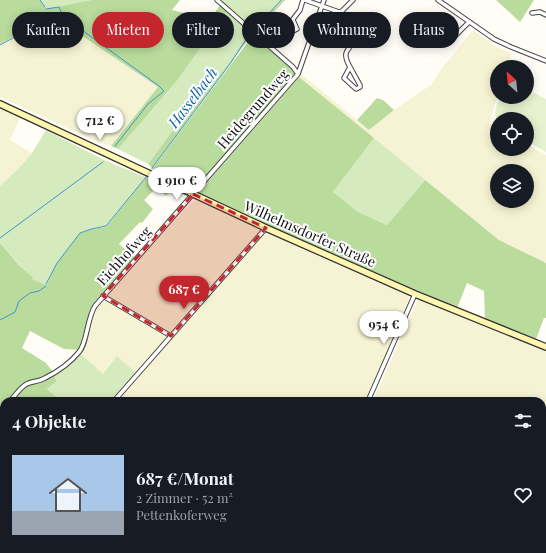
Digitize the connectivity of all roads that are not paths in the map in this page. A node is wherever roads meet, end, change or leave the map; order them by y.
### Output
1 (217, 0) edge
2 (304, 0) edge
3 (324, 0) edge
4 (353, 0) edge
5 (438, 0) edge
6 (322, 6) junction
7 (337, 12) edge
8 (341, 12) edge
9 (532, 13) dead end
10 (295, 15) edge
11 (546, 15) edge
12 (469, 22) junction
13 (459, 32) edge
14 (348, 48) edge
15 (546, 61) edge
16 (350, 67) junction
17 (298, 74) junction
18 (0, 104) edge
19 (194, 194) junction
20 (266, 228) junction
21 (414, 294) junction
22 (103, 296) junction
23 (171, 336) junction
24 (546, 347) edge
25 (14, 397) edge
26 (118, 397) edge
27 (370, 397) edge

1 - 17 street
2 - 6 street
2 - 10 street
3 - 6 street, Heidegrundweg
4 - 8 street
5 - 12 street
6 - 7 street
6 - 17 street, Heidegrundweg
9 - 11 street
12 - 13 street
12 - 15 street
14 - 16 street
16 - 16 street
17 - 19 street, Heidegrundweg
18 - 19 street, Wilhelmsdorfer Straße
19 - 20 street, Wilhelmsdorfer Straße
19 - 22 street, Eichhofweg
20 - 21 street, Wilhelmsdorfer Straße
20 - 23 street
21 - 24 street, Wilhelmsdorfer Straße
21 - 27 street
22 - 23 street, Eichhofweg
22 - 25 street, Eichhofweg
23 - 26 street

